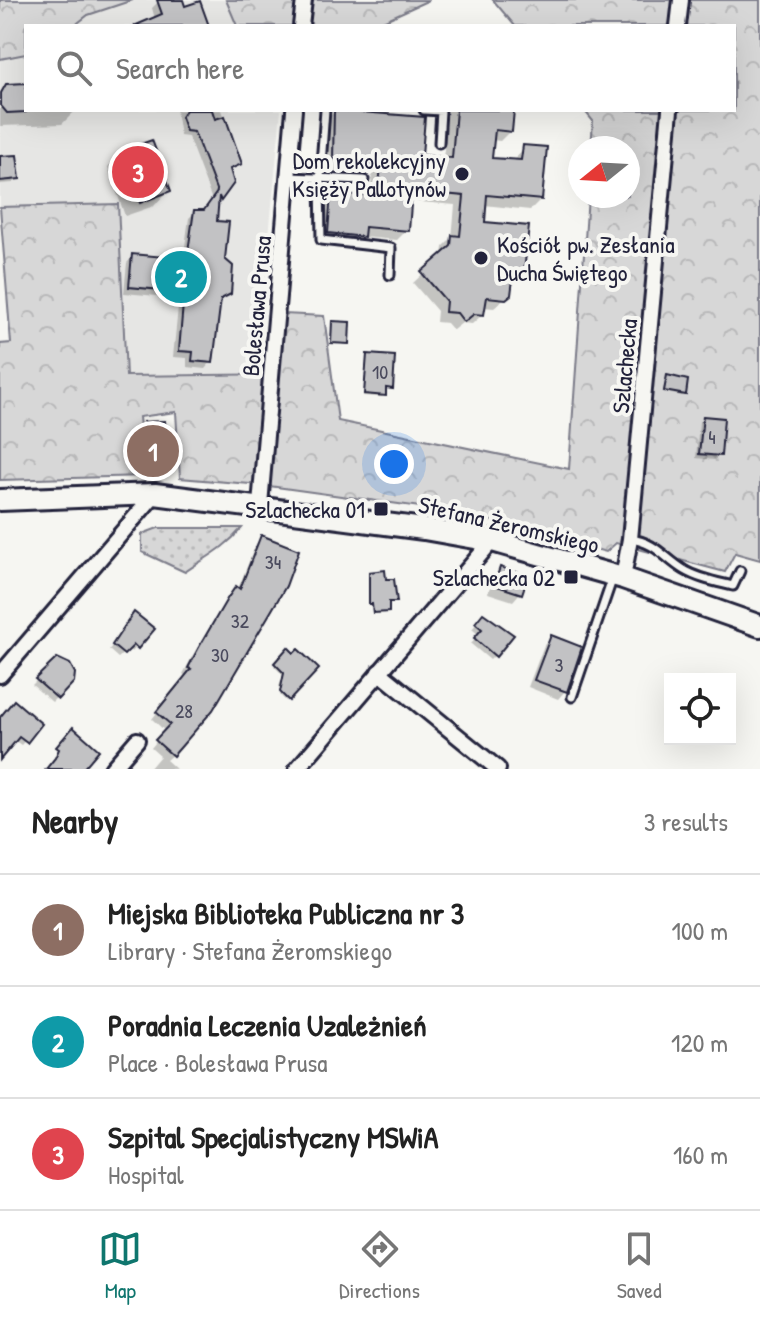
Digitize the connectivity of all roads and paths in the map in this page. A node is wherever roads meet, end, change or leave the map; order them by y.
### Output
1 (304, 0) edge
2 (681, 0) edge
3 (301, 24) edge
4 (678, 24) edge
5 (294, 112) edge
6 (325, 112) edge
7 (441, 112) edge
8 (670, 112) edge
9 (439, 143) dead end
10 (289, 177) junction
11 (320, 178) junction
12 (364, 180) dead end
13 (390, 275) dead end
14 (155, 494) junction
15 (0, 500) edge
16 (260, 505) junction
17 (630, 539) junction
18 (492, 541) junction
19 (740, 571) dead end
20 (619, 577) junction
21 (760, 626) edge
22 (379, 672) junction
23 (0, 675) edge
24 (572, 697) dead end
25 (137, 740) dead end
26 (112, 769) edge
27 (297, 769) edge
28 (498, 769) edge

1 - 3 street
2 - 4 street
5 - 10 street, Bolesława Prusa
6 - 11 lane
7 - 9 lane
8 - 17 street, Szlachecka
10 - 11 lane
10 - 16 street, Bolesława Prusa
11 - 12 lane
11 - 13 lane
14 - 15 main road, Stefana Żeromskiego
14 - 16 main road, Stefana Żeromskiego
14 - 23 street
16 - 18 main road, Stefana Żeromskiego
17 - 19 lane
17 - 20 street, Szlachecka
18 - 20 main road, Stefana Żeromskiego
18 - 22 street
20 - 21 main road, Stefana Żeromskiego
20 - 24 lane
22 - 27 street
22 - 28 street
25 - 26 street

